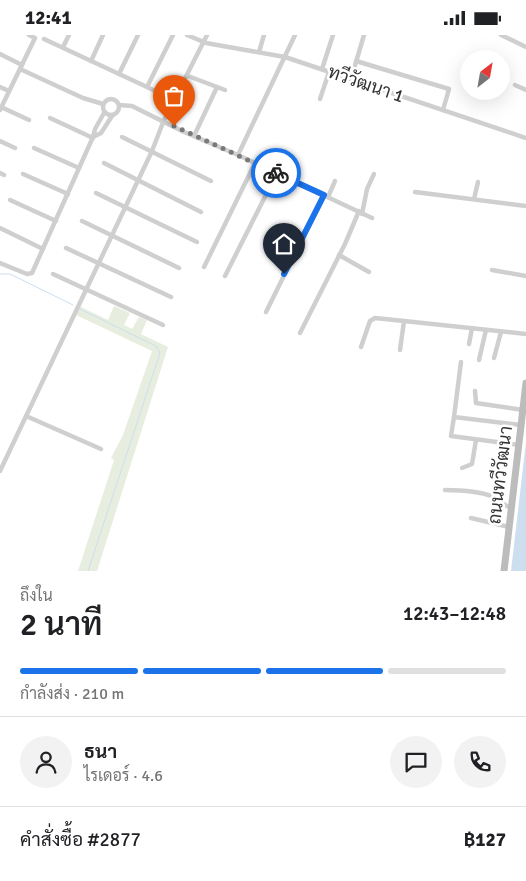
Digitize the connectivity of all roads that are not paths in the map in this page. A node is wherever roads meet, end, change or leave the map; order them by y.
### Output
1 (29, 35) edge
2 (70, 35) edge
3 (103, 35) edge
4 (138, 35) edge
5 (173, 35) edge
6 (187, 35) edge
7 (207, 35) edge
8 (264, 35) edge
9 (295, 35) edge
10 (334, 35) edge
11 (364, 35) edge
12 (501, 35) edge
13 (44, 39) dead end
14 (204, 42) junction
15 (63, 47) junction
16 (526, 47) edge
17 (259, 51) junction
18 (0, 55) edge
19 (285, 57) junction
20 (91, 61) junction
21 (356, 61) junction
22 (21, 67) junction
23 (322, 69) junction
24 (329, 71) junction
25 (119, 74) junction
26 (188, 76) junction
27 (351, 79) junction
28 (515, 85) dead end
29 (0, 87) edge
30 (147, 87) junction
31 (217, 87) junction
32 (225, 90) dead end
33 (526, 90) edge
34 (9, 91) junction
35 (320, 99) dead end
36 (176, 101) junction
37 (103, 105) junction
38 (119, 105) junction
39 (1, 108) edge
40 (443, 110) junction
41 (104, 113) junction
42 (112, 116) junction
43 (50, 118) dead end
44 (28, 119) dead end
45 (164, 120) junction
46 (194, 136) junction
47 (93, 137) junction
48 (122, 137) dead end
49 (526, 137) edge
50 (0, 141) edge
51 (34, 147) dead end
52 (15, 148) dead end
53 (152, 151) junction
54 (238, 155) junction
55 (104, 163) dead end
56 (255, 163) junction
57 (79, 169) junction
58 (277, 173) junction
59 (24, 174) dead end
60 (374, 174) dead end
61 (138, 180) junction
62 (211, 181) dead end
63 (334, 181) dead end
64 (478, 183) dead end
65 (415, 192) dead end
66 (96, 193) dead end
67 (68, 194) junction
68 (326, 196) junction
69 (474, 199) junction
70 (10, 200) dead end
71 (526, 206) edge
72 (125, 207) junction
73 (201, 212) dead end
74 (360, 213) junction
75 (372, 218) dead end
76 (56, 221) junction
77 (82, 221) dead end
78 (0, 228) edge
79 (111, 235) junction
80 (197, 242) dead end
81 (66, 248) dead end
82 (44, 249) junction
83 (339, 255) junction
84 (98, 262) junction
85 (0, 263) edge
86 (204, 267) dead end
87 (179, 268) dead end
88 (492, 270) dead end
89 (369, 272) dead end
90 (54, 274) dead end
91 (225, 276) dead end
92 (526, 276) edge
93 (85, 289) junction
94 (171, 297) dead end
95 (266, 312) dead end
96 (404, 321) junction
97 (162, 325) dead end
98 (472, 328) junction
99 (486, 330) junction
100 (502, 332) junction
101 (300, 333) dead end
102 (526, 334) edge
103 (469, 344) dead end
104 (361, 347) dead end
105 (400, 350) dead end
106 (494, 358) dead end
107 (479, 360) dead end
108 (461, 362) dead end
109 (526, 383) edge
110 (475, 391) dead end
111 (523, 410) junction
112 (26, 416) junction
113 (454, 417) junction
114 (521, 425) junction
115 (476, 440) junction
116 (519, 445) junction
117 (101, 449) dead end
118 (462, 468) dead end
119 (0, 471) edge
120 (445, 490) dead end
121 (511, 508) junction
122 (471, 518) dead end
123 (509, 527) junction
124 (504, 571) edge

1 - 22 street
2 - 15 street
3 - 20 street
4 - 25 street
5 - 30 street
6 - 14 street, ทวีวัฒนา 1
7 - 14 street
8 - 17 street
9 - 19 street
10 - 23 street
11 - 21 street
12 - 16 street
13 - 15 street
14 - 17 street, ทวีวัฒนา 1
14 - 26 street
15 - 20 street
17 - 19 street, ทวีวัฒนา 1
18 - 22 street
19 - 23 street, ทวีวัฒนา 1
19 - 54 street
20 - 25 street
21 - 27 street
21 - 40 street
22 - 34 street
22 - 37 street
23 - 24 street, ทวีวัฒนา 1
24 - 27 street, ทวีวัฒนา 1
24 - 35 street
25 - 30 street
26 - 31 street
26 - 36 street
27 - 40 street, ทวีวัฒนา 1
28 - 33 street
29 - 34 street
30 - 36 street
31 - 32 street
31 - 46 street
34 - 39 street
36 - 45 street
37 - 38 street
37 - 41 street
38 - 42 street
38 - 45 street
39 - 44 street
40 - 49 street, ทวีวัฒนา 1
41 - 42 street
41 - 47 street
42 - 47 street
43 - 47 street
45 - 46 street
45 - 53 street
46 - 54 street
47 - 57 street
48 - 53 street
50 - 52 street
51 - 57 street
53 - 61 street
53 - 62 street
54 - 56 street
55 - 61 street
56 - 58 street
56 - 86 street
57 - 67 street
58 - 68 street
58 - 91 street
59 - 67 street
60 - 74 street
61 - 72 street
61 - 73 street
63 - 68 street
64 - 69 street
65 - 69 street
66 - 72 street
67 - 76 street
68 - 74 street
68 - 95 street
69 - 71 street
70 - 76 street
72 - 79 street
72 - 80 street
74 - 75 street
74 - 83 street
76 - 82 street
77 - 79 street
78 - 82 street
79 - 84 street
79 - 87 street
81 - 84 street
82 - 85 street
83 - 89 street
83 - 101 street
84 - 93 street
84 - 94 street
88 - 92 street
90 - 93 street
93 - 97 street
93 - 112 street
96 - 98 street
96 - 104 street
96 - 105 street
98 - 99 street
98 - 103 street
99 - 100 street
99 - 107 street
100 - 102 street
100 - 106 street
108 - 113 street
109 - 111 main road, ถนนทวีวัฒนา
110 - 111 street
111 - 114 main road, ถนนทวีวัฒนา
112 - 117 street
112 - 119 street
113 - 114 street
113 - 115 street
114 - 116 main road, ถนนทวีวัฒนา
115 - 116 street
115 - 118 street
116 - 121 main road, ถนนทวีวัฒนา
120 - 121 street
121 - 123 main road, ถนนทวีวัฒนา
122 - 123 street
123 - 124 main road, ถนนทวีวัฒนา

